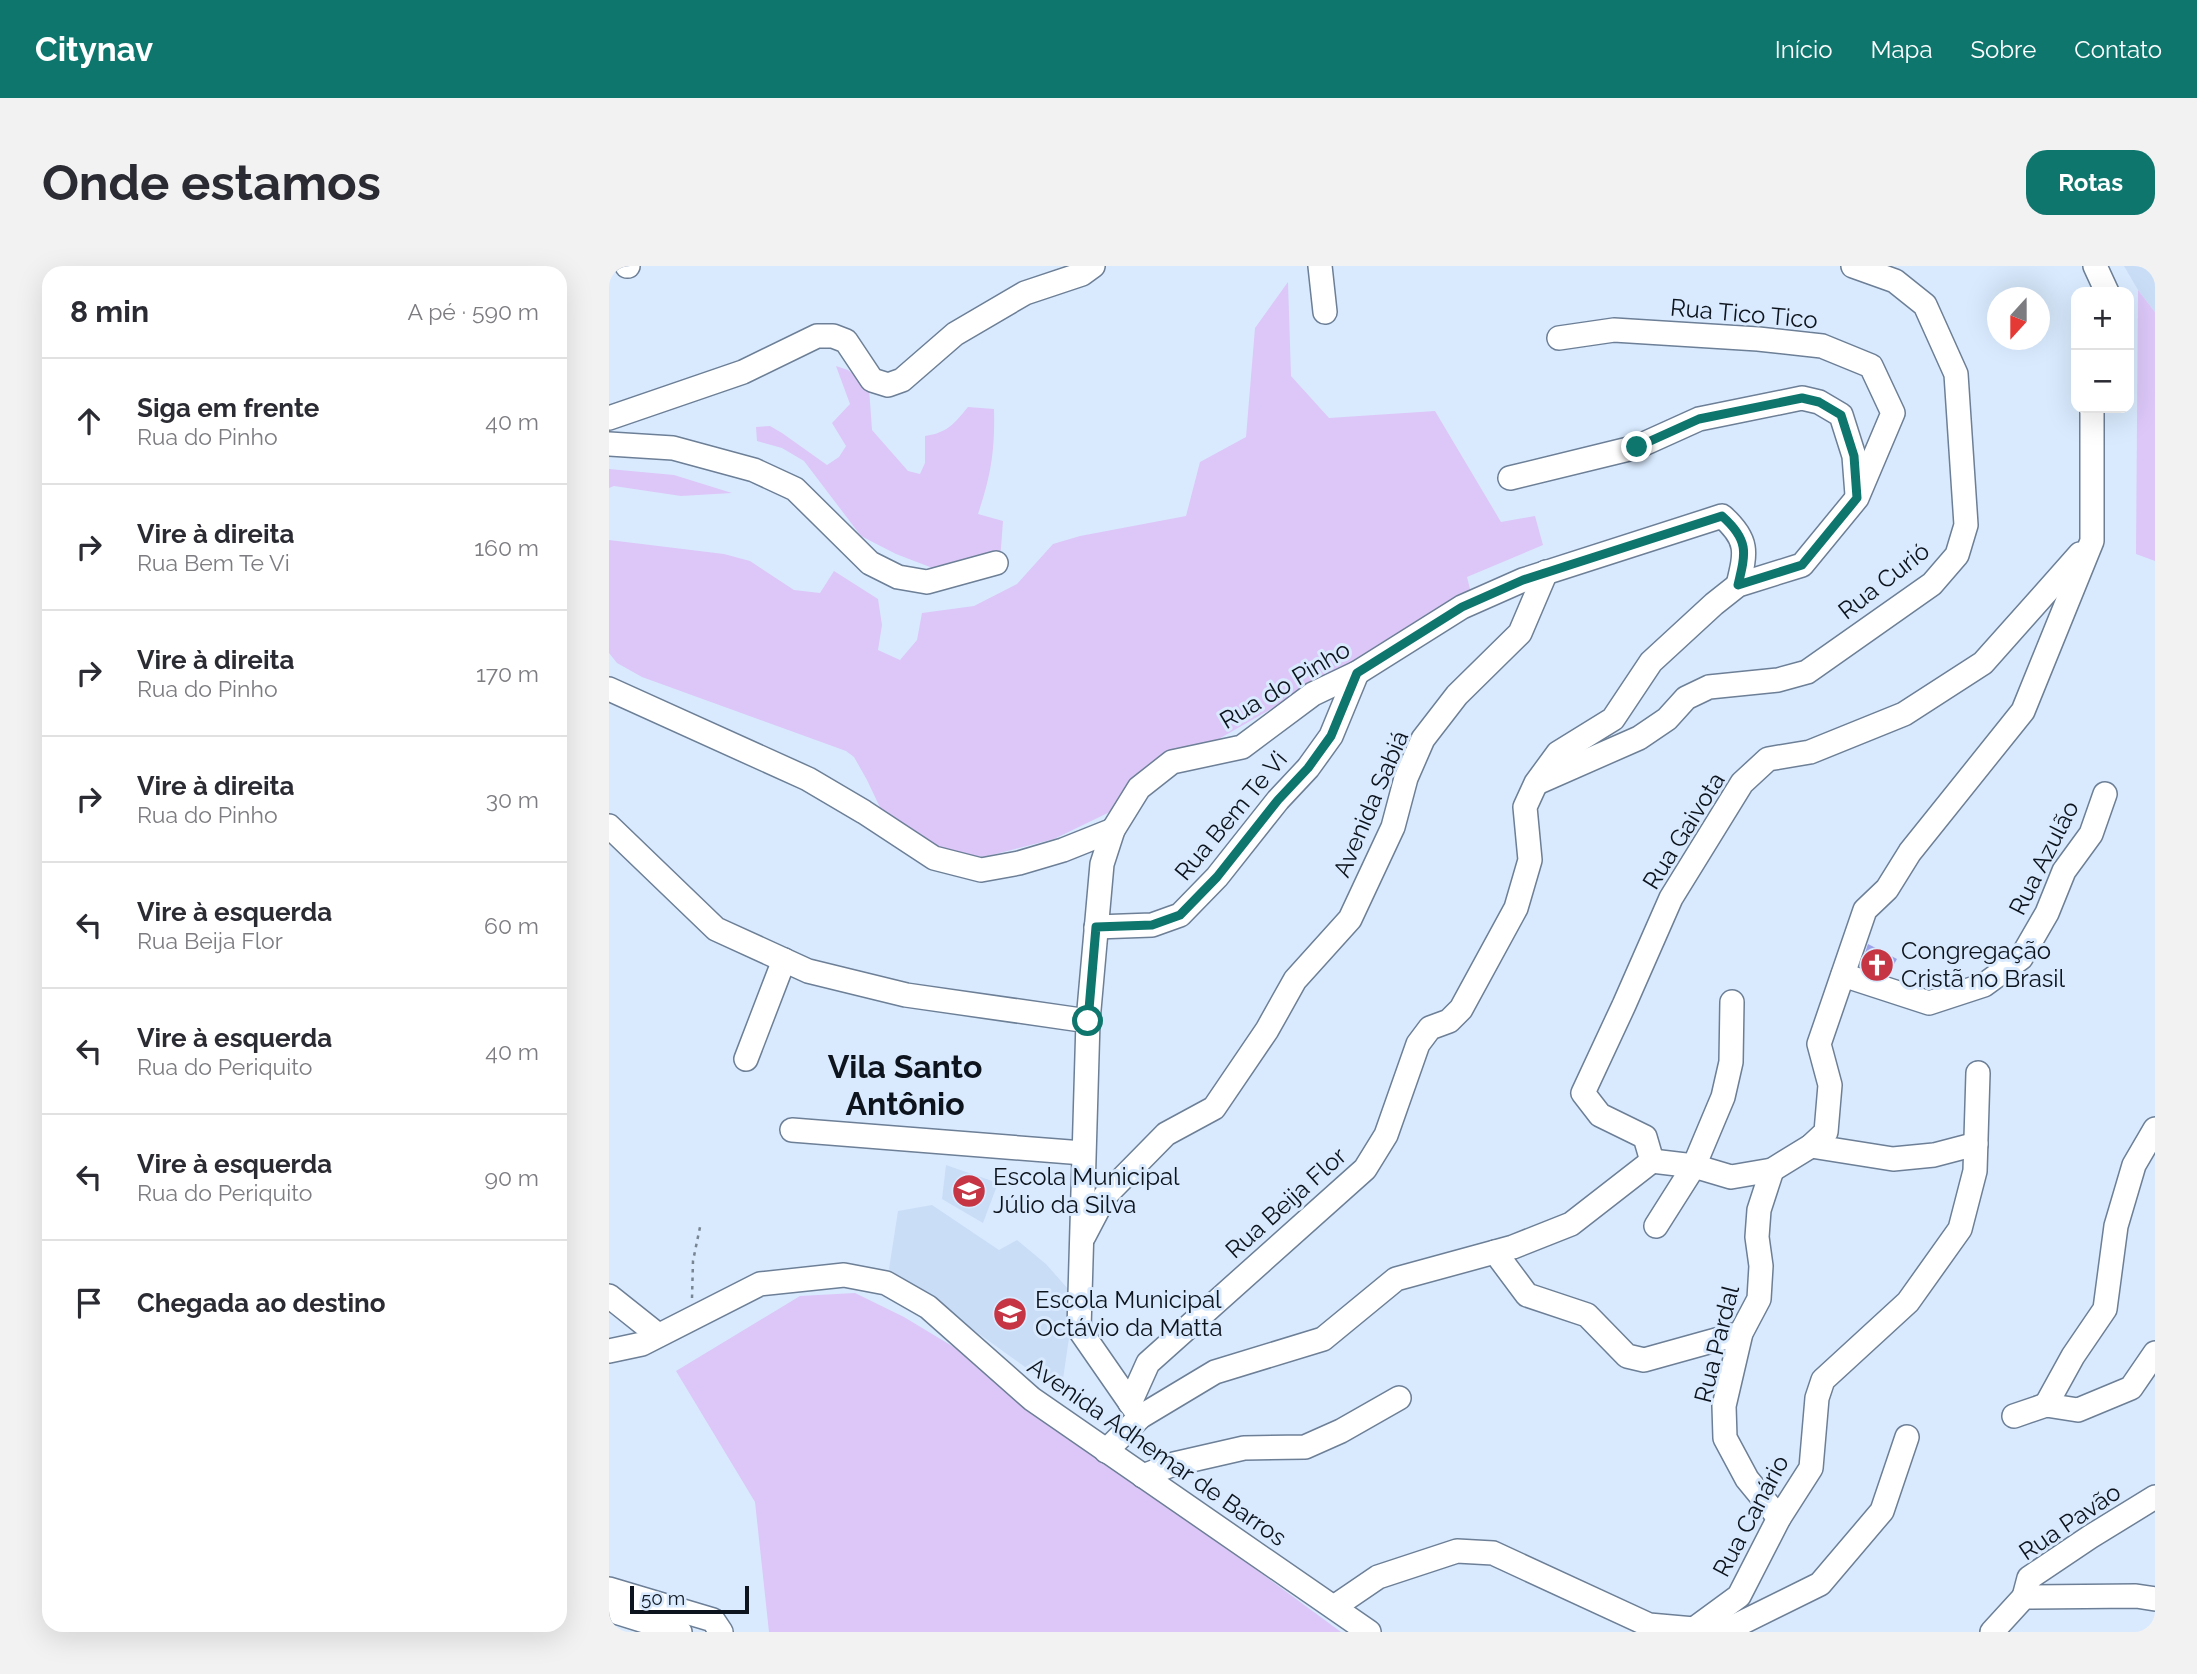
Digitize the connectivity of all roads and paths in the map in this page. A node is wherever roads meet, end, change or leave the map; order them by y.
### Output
1 (1093, 266) edge
2 (1320, 266) edge
3 (1853, 266) edge
4 (2095, 266) edge
5 (2105, 287) edge
6 (1325, 312) dead end
7 (1559, 338) dead end
8 (1893, 413) joint
9 (2092, 413) edge
10 (609, 418) edge
11 (609, 444) edge
12 (1510, 478) dead end
13 (1857, 498) junction
14 (2092, 541) junction
15 (996, 563) dead end
16 (1546, 572) junction
17 (1738, 585) junction
18 (1357, 673) junction
19 (609, 689) edge
20 (1536, 783) junction
21 (2105, 794) dead end
22 (609, 826) edge
23 (1113, 830) junction
24 (1096, 927) junction
25 (784, 960) junction
26 (1843, 975) junction
27 (1732, 1002) dead end
28 (1088, 1021) junction
29 (746, 1059) dead end
30 (1978, 1073) dead end
31 (2155, 1129) edge
32 (792, 1130) dead end
33 (1645, 1137) junction
34 (1976, 1143) junction
35 (1811, 1146) junction
36 (1083, 1153) junction
37 (1652, 1161) junction
38 (1694, 1166) junction
39 (1772, 1170) junction
40 (1655, 1226) dead end
41 (700, 1227) dead end
42 (1081, 1242) junction
43 (1495, 1252) junction
44 (609, 1296) edge
45 (691, 1318) junction
46 (1741, 1333) junction
47 (657, 1335) junction
48 (609, 1351) edge
49 (2155, 1353) edge
50 (1399, 1398) dead end
51 (2046, 1405) junction
52 (1135, 1410) junction
53 (2014, 1416) dead end
54 (1907, 1437) dead end
55 (1106, 1451) junction
56 (1143, 1476) junction
57 (2155, 1497) edge
58 (1779, 1518) junction
59 (609, 1589) edge
60 (2024, 1597) junction
61 (2155, 1599) edge
62 (1334, 1608) junction
63 (609, 1610) edge
64 (1694, 1629) junction
65 (680, 1632) edge
66 (721, 1632) edge
67 (1369, 1632) edge
68 (1992, 1632) edge

1 - 10 street
2 - 6 street
3 - 20 street, Rua Curió
4 - 5 street
7 - 8 street, Rua Tico Tico
8 - 13 street, Rua Beija Flor
9 - 14 street
11 - 15 street
12 - 13 street
13 - 17 street, Rua Beija Flor
14 - 26 street
14 - 33 street, Rua Gaivota
16 - 17 street, Rua do Pinho
16 - 18 street, Rua do Pinho
16 - 42 street, Avenida Sabiá
17 - 20 street, Rua Beija Flor
18 - 23 street, Rua do Pinho
18 - 24 street, Rua Bem Te Vi
19 - 23 street
20 - 52 street, Rua Beija Flor
21 - 26 street, Rua Azulão
22 - 25 street
23 - 24 street, Rua do Pinho
24 - 28 street, Rua do Pinho
25 - 28 street
25 - 29 street
26 - 35 street
27 - 38 street
28 - 36 street, Rua do Pinho
30 - 34 street, Rua Canário
31 - 51 street
32 - 36 street
33 - 37 street
33 - 38 street
34 - 35 street
34 - 58 street, Rua Canário
35 - 39 street
36 - 42 street, Rua do Pinho
37 - 38 street
37 - 43 street
38 - 39 street
38 - 40 street
39 - 46 street, Rua Pardal
41 - 45 path
42 - 52 street, Rua do Pinho
43 - 46 street
43 - 52 street
44 - 47 street
45 - 47 street, Avenida Adhemar de Barros
45 - 55 street, Avenida Adhemar de Barros
46 - 58 street, Rua Pardal
47 - 48 street, Avenida Adhemar de Barros
49 - 51 street
50 - 56 street
51 - 53 street
52 - 55 street
54 - 64 street
55 - 56 street, Avenida Adhemar de Barros
56 - 62 street, Avenida Adhemar de Barros
57 - 60 street, Rua Pavão
58 - 64 street, Rua Canário
59 - 66 street
60 - 61 street
60 - 68 street
62 - 64 street
62 - 67 street, Avenida Adhemar de Barros
63 - 65 street

